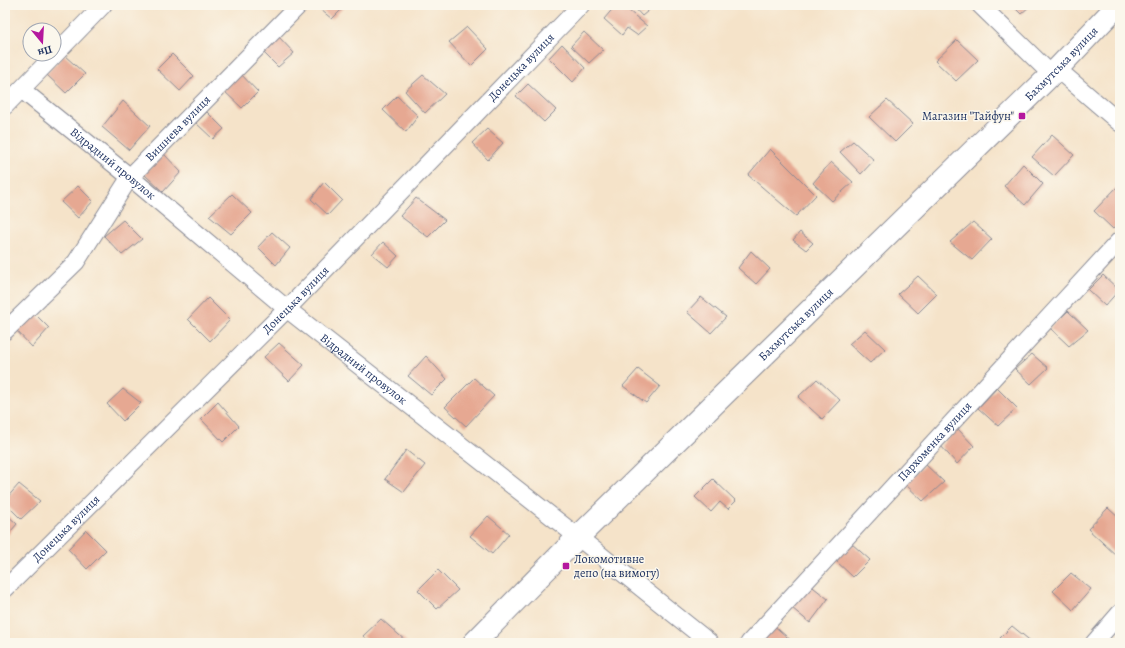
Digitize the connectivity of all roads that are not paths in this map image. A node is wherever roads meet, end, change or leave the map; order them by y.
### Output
1 (299, 5) edge
2 (581, 5) edge
3 (980, 5) edge
4 (1118, 5) edge
5 (98, 7) edge
6 (1054, 71) junction
7 (22, 90) junction
8 (5, 106) edge
9 (1120, 123) edge
10 (130, 177) junction
11 (1120, 240) edge
12 (287, 309) junction
13 (5, 331) edge
14 (578, 537) junction
15 (5, 589) edge
16 (1120, 613) edge
17 (474, 643) edge
18 (710, 643) edge
19 (749, 643) edge
20 (1094, 643) edge

1 - 10 street, Вишнева вулиця
2 - 12 street, Донецька вулиця
3 - 6 street
4 - 6 street, Бахмутська вулиця
5 - 7 street
6 - 9 street
6 - 14 street, Бахмутська вулиця
7 - 8 street
7 - 10 street, Відрадний провулок
10 - 12 street, Відрадний провулок
10 - 13 street, Вишнева вулиця
11 - 19 street, Пархоменка вулиця
12 - 14 street, Відрадний провулок
12 - 15 street, Донецька вулиця
14 - 17 street, Бахмутська вулиця
14 - 18 street, Відрадний провулок
16 - 20 street

